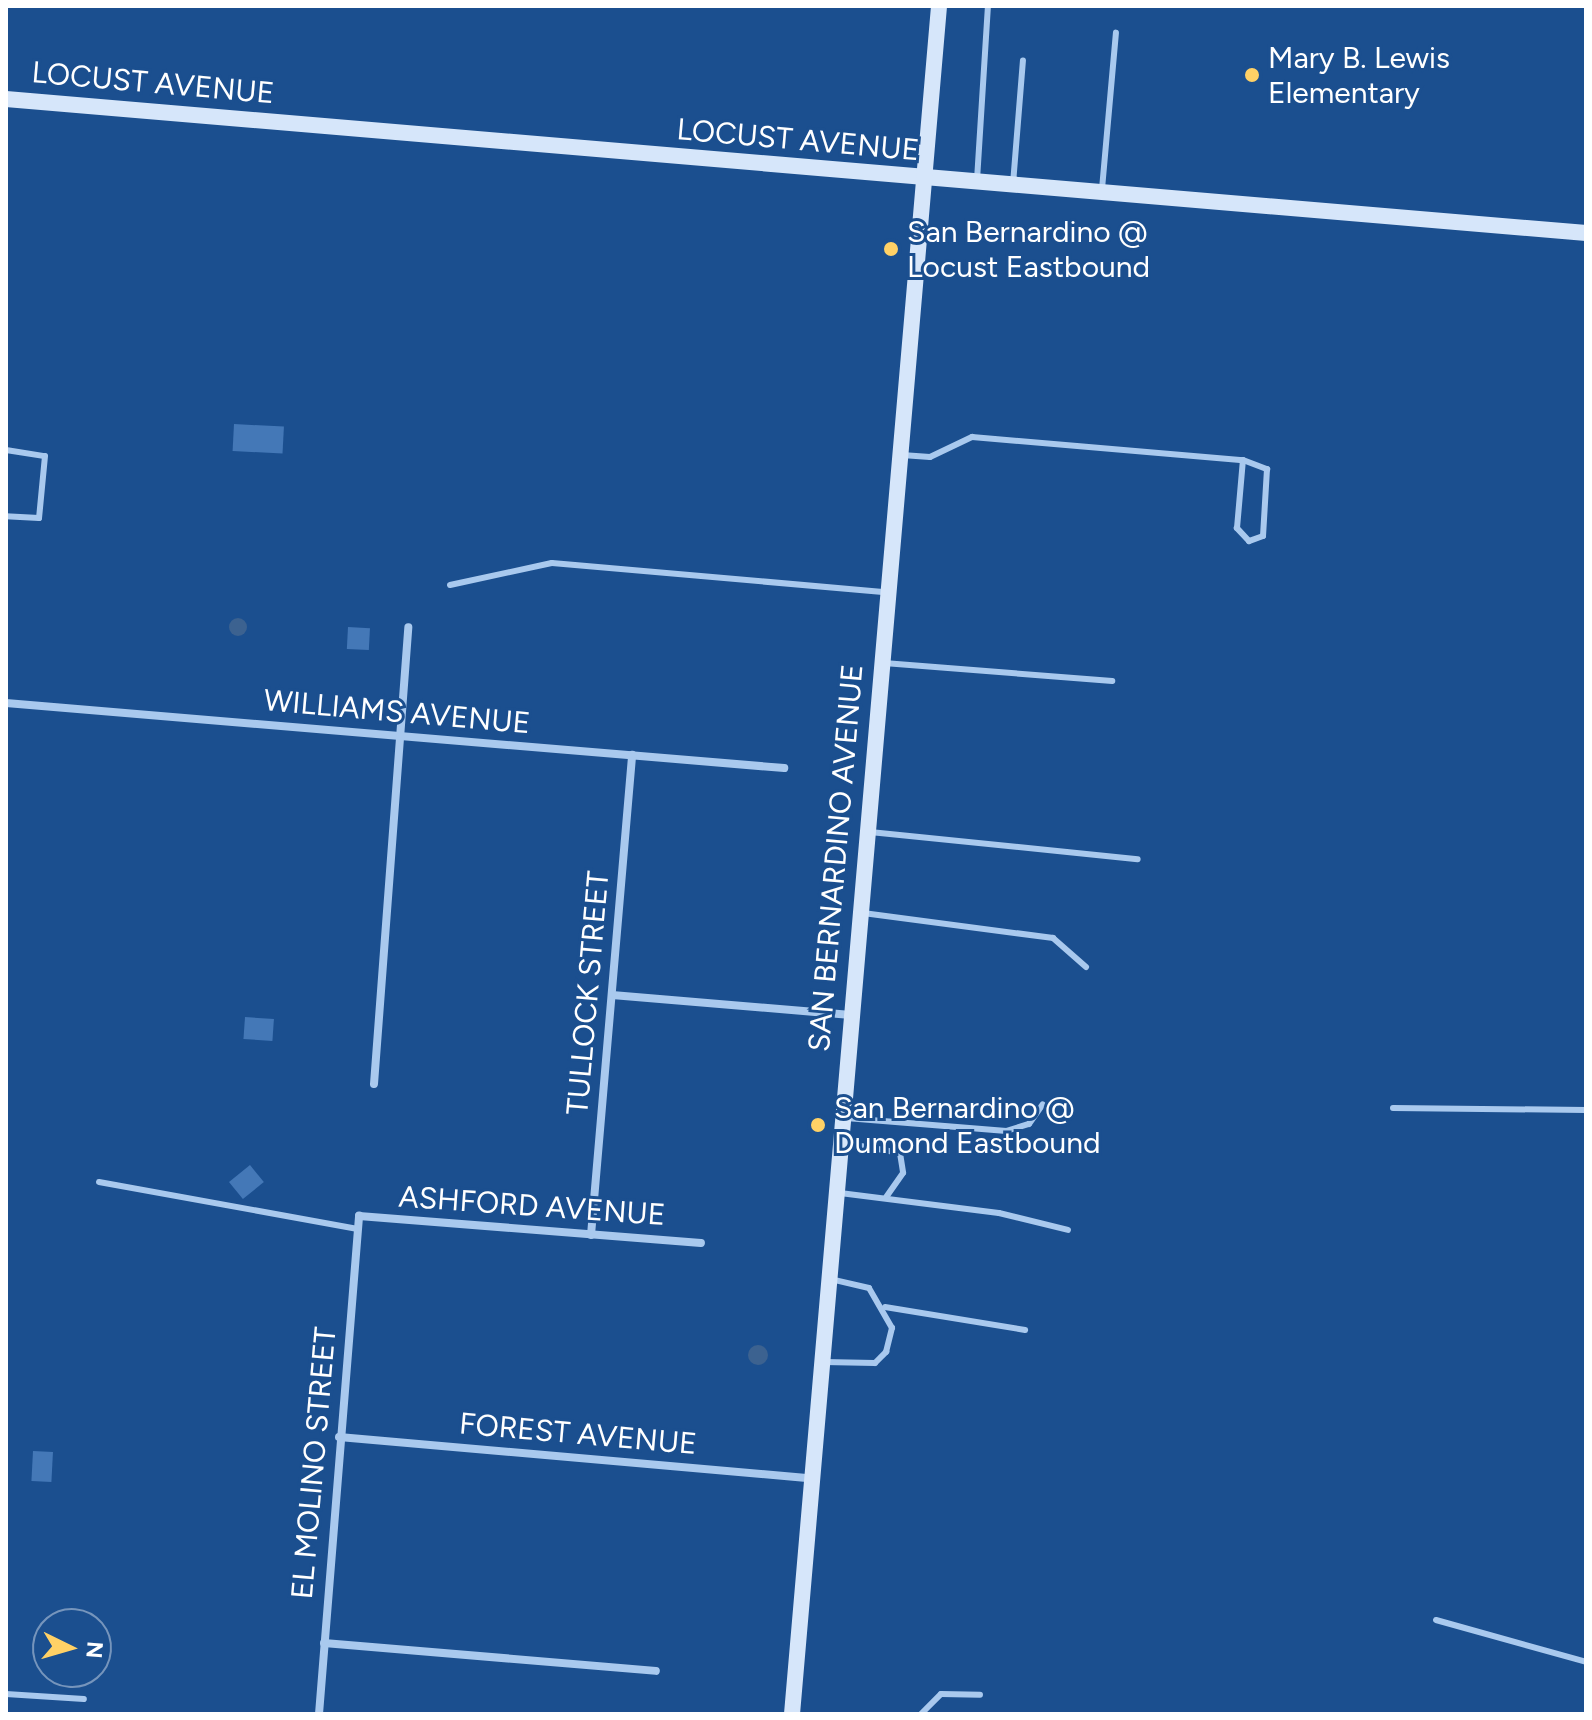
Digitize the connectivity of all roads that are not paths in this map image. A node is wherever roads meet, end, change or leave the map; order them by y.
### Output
1 (939, 6) edge
2 (988, 6) edge
3 (1116, 33) dead end
4 (1023, 60) dead end
5 (6, 99) edge
6 (921, 179) junction
7 (977, 184) junction
8 (1013, 187) junction
9 (1102, 194) junction
10 (1586, 233) edge
11 (6, 450) edge
12 (899, 454) junction
13 (1243, 460) junction
14 (6, 516) edge
15 (450, 585) dead end
16 (887, 592) junction
17 (408, 627) dead end
18 (881, 662) junction
19 (1112, 681) dead end
20 (6, 703) edge
21 (400, 736) junction
22 (632, 755) junction
23 (784, 768) dead end
24 (866, 832) junction
25 (1138, 859) dead end
26 (859, 912) junction
27 (1086, 967) dead end
28 (612, 995) junction
29 (851, 1015) junction
30 (374, 1084) dead end
31 (1043, 1104) dead end
32 (1393, 1108) dead end
33 (1586, 1110) edge
34 (843, 1118) junction
35 (840, 1143) junction
36 (99, 1182) dead end
37 (836, 1193) junction
38 (886, 1197) junction
39 (359, 1216) joint
40 (358, 1229) junction
41 (1068, 1230) dead end
42 (591, 1235) junction
43 (701, 1243) dead end
44 (829, 1279) junction
45 (885, 1307) junction
46 (1025, 1330) dead end
47 (822, 1362) junction
48 (339, 1437) junction
49 (812, 1478) junction
50 (1436, 1620) dead end
51 (324, 1643) junction
52 (1586, 1662) edge
53 (656, 1671) dead end
54 (6, 1694) edge
55 (980, 1695) dead end
56 (84, 1699) dead end
57 (319, 1714) edge
58 (792, 1714) edge
59 (921, 1714) edge

1 - 6 main road, SAN BERNARDINO AVENUE
2 - 7 lane
3 - 9 lane
4 - 8 lane
5 - 6 main road, LOCUST AVENUE
6 - 7 main road, LOCUST AVENUE
6 - 12 main road, SAN BERNARDINO AVENUE
7 - 8 main road, LOCUST AVENUE
8 - 9 main road, LOCUST AVENUE
9 - 10 main road, LOCUST AVENUE
11 - 14 lane
12 - 13 lane
12 - 16 main road, SAN BERNARDINO AVENUE
13 - 13 lane
15 - 16 lane
16 - 18 main road, SAN BERNARDINO AVENUE
17 - 21 street
18 - 19 lane
18 - 24 main road, SAN BERNARDINO AVENUE
20 - 21 street, WILLIAMS AVENUE
21 - 22 street, WILLIAMS AVENUE
21 - 30 street
22 - 23 street, WILLIAMS AVENUE
22 - 28 street, TULLOCK STREET
24 - 25 lane
24 - 26 main road, SAN BERNARDINO AVENUE
26 - 27 lane
26 - 29 main road, SAN BERNARDINO AVENUE
28 - 29 street
28 - 42 street, TULLOCK STREET
29 - 34 main road, SAN BERNARDINO AVENUE
31 - 34 lane
32 - 33 lane
34 - 35 main road, SAN BERNARDINO AVENUE
35 - 37 main road, SAN BERNARDINO AVENUE
35 - 38 lane
36 - 40 lane
37 - 38 lane
37 - 44 main road, SAN BERNARDINO AVENUE
38 - 41 lane
39 - 40 street, EL MOLINO STREET
39 - 42 street, ASHFORD AVENUE
40 - 48 street, EL MOLINO STREET
42 - 43 street, ASHFORD AVENUE
44 - 45 lane
44 - 47 main road, SAN BERNARDINO AVENUE
45 - 46 lane
45 - 47 lane
47 - 49 main road, SAN BERNARDINO AVENUE
48 - 49 street, FOREST AVENUE
48 - 51 street, EL MOLINO STREET
49 - 58 main road, SAN BERNARDINO AVENUE
50 - 52 lane
51 - 53 street
51 - 57 street, EL MOLINO STREET
54 - 56 lane
55 - 59 lane

